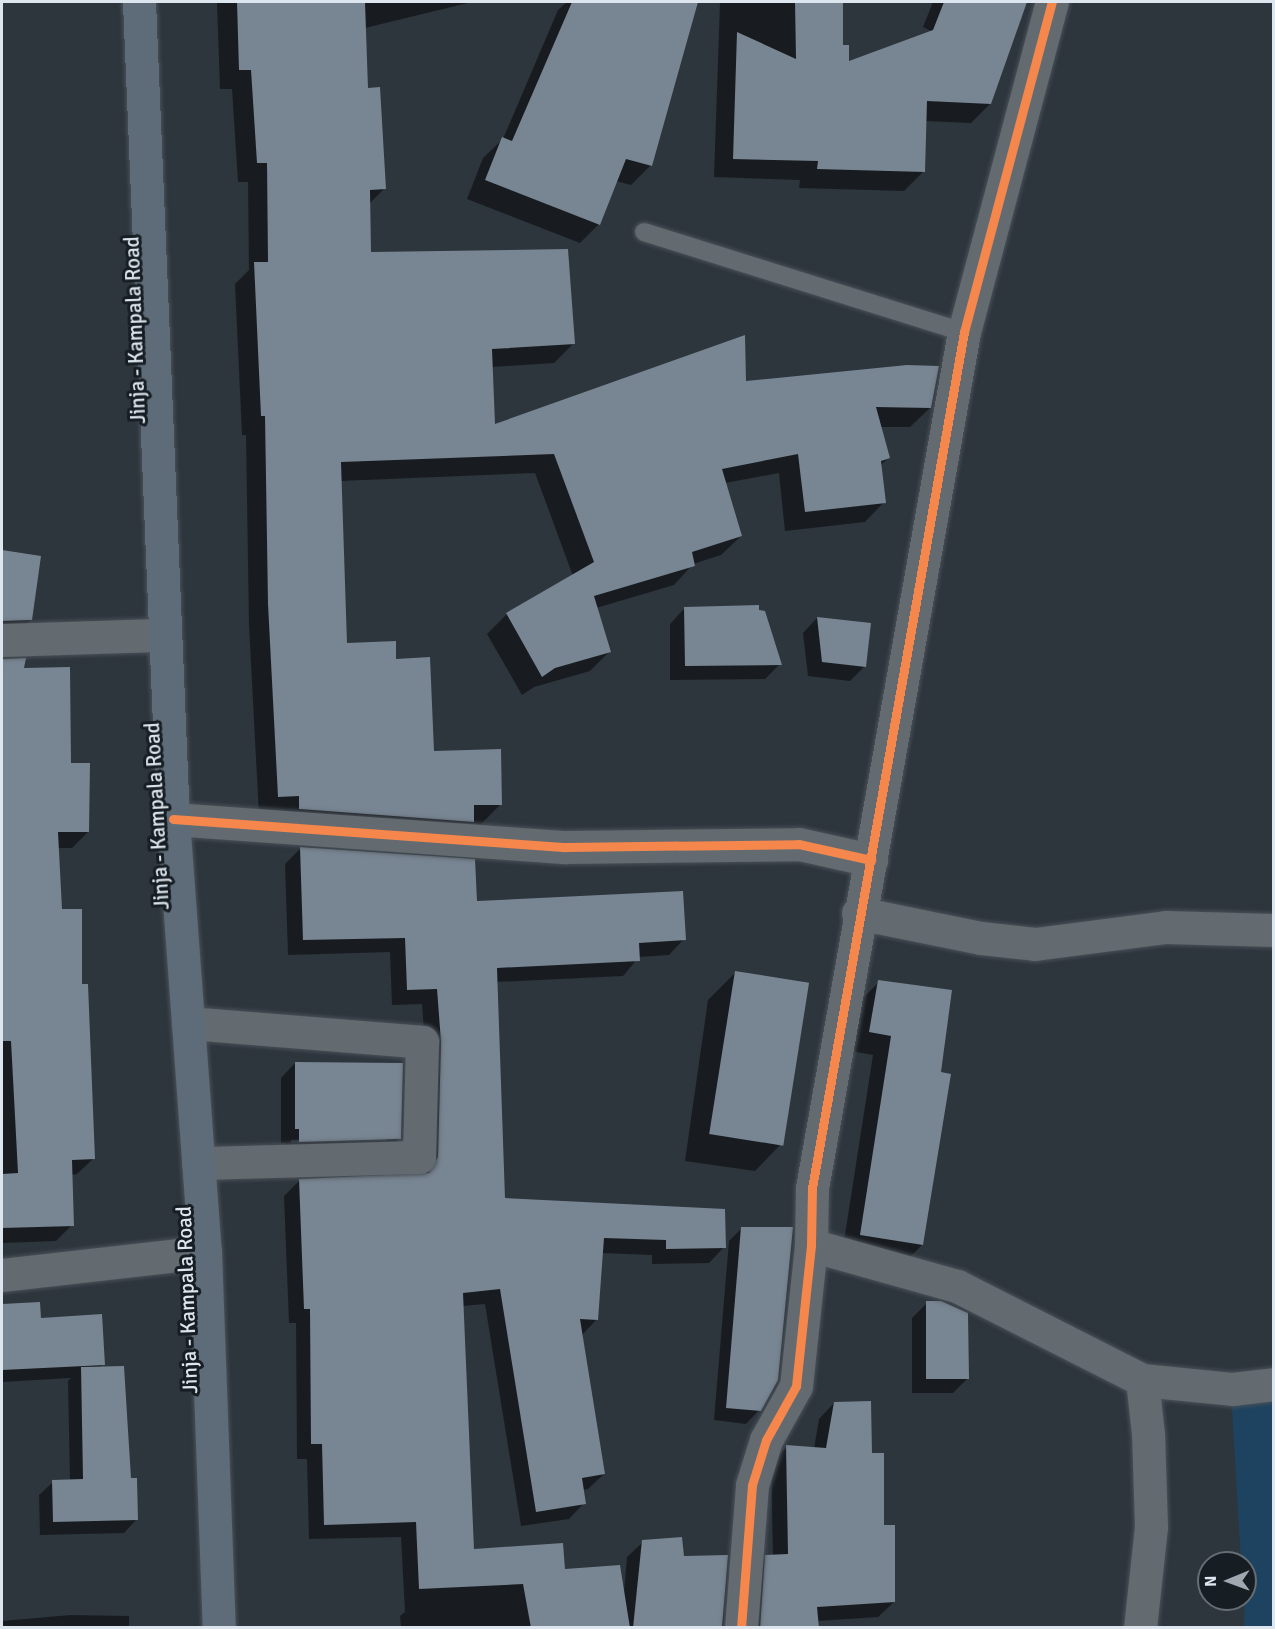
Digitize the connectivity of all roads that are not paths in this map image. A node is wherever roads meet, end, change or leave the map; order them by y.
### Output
1 (139, 2) edge
2 (1052, 2) edge
3 (644, 232) dead end
4 (964, 332) junction
5 (165, 635) junction
6 (2, 640) edge
7 (174, 819) junction
8 (871, 860) junction
9 (858, 913) junction
10 (1274, 930) edge
11 (188, 1023) junction
12 (198, 1163) junction
13 (811, 1245) junction
14 (205, 1251) junction
15 (2, 1275) edge
16 (1142, 1380) junction
17 (1274, 1384) edge
18 (219, 1628) edge
19 (741, 1628) edge
20 (1140, 1628) edge

1 - 5 highway, Jinja - Kampala Road
2 - 4 street
3 - 4 lane
4 - 8 street
5 - 6 street
5 - 7 highway, Jinja - Kampala Road
7 - 8 street
7 - 11 highway, Jinja - Kampala Road
8 - 9 street
9 - 10 street
9 - 13 street
11 - 12 highway, Jinja - Kampala Road
11 - 12 street
12 - 14 highway, Jinja - Kampala Road
13 - 16 street
13 - 19 street
14 - 15 street
14 - 18 highway, Jinja - Kampala Road
16 - 17 street
16 - 20 street

